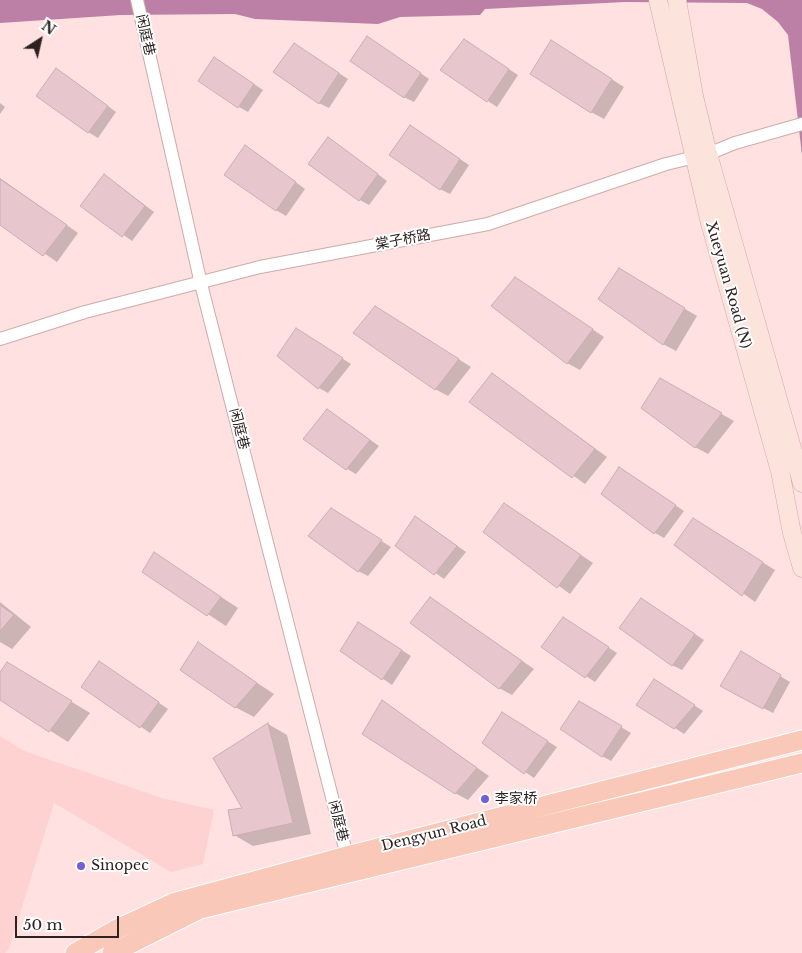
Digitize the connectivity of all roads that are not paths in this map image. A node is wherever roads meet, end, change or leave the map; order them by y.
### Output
1 (138, 0) edge
2 (658, 0) edge
3 (677, 0) edge
4 (802, 124) edge
5 (701, 156) junction
6 (201, 284) junction
7 (0, 339) edge
8 (802, 483) edge
9 (802, 568) edge
10 (802, 740) edge
11 (802, 763) edge
12 (347, 856) junction
13 (75, 953) edge
14 (112, 953) edge

1 - 6 street, 闲庭巷
2 - 5 main road, Xueyuan Road (N)
3 - 5 main road, Xueyuan Road (N)
4 - 5 street, 棠子桥路
5 - 6 street, 棠子桥路
5 - 8 main road, Xueyuan Road (N)
5 - 9 main road, Xueyuan Road (N)
6 - 7 street, 棠子桥路
6 - 12 street, 闲庭巷
10 - 12 main road, Dengyun Road
11 - 14 main road, Dengyun Road
12 - 13 main road, Dengyun Road

